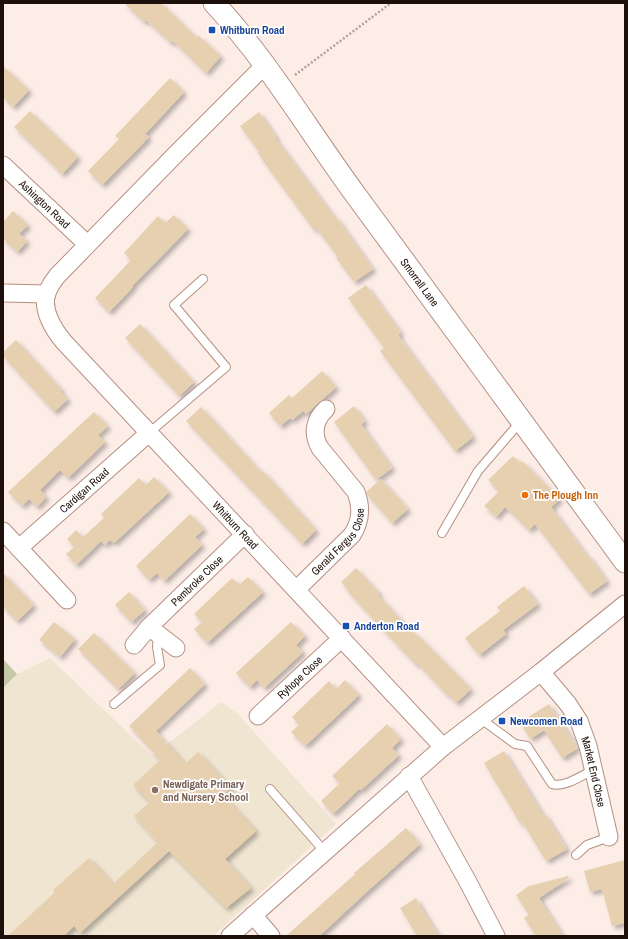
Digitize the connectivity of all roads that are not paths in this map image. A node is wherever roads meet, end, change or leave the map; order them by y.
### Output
1 (214, 3) edge
2 (265, 65) junction
3 (3, 165) edge
4 (87, 244) junction
5 (203, 278) dead end
6 (3, 293) edge
7 (47, 294) junction
8 (326, 409) dead end
9 (521, 420) junction
10 (150, 432) junction
11 (3, 531) edge
12 (442, 533) dead end
13 (245, 534) junction
14 (19, 548) junction
15 (625, 562) edge
16 (297, 589) junction
17 (67, 600) dead end
18 (625, 604) edge
19 (153, 630) junction
20 (342, 638) junction
21 (134, 645) dead end
22 (176, 648) dead end
23 (541, 672) junction
24 (114, 704) dead end
25 (258, 716) dead end
26 (481, 719) junction
27 (443, 747) junction
28 (593, 770) junction
29 (409, 776) junction
30 (270, 789) dead end
31 (610, 838) joint
32 (325, 852) junction
33 (576, 855) dead end
34 (253, 915) junction
35 (230, 936) edge
36 (271, 936) edge
37 (496, 936) edge

1 - 2 street, Smorrall Lane
2 - 4 street
2 - 9 street, Smorrall Lane
3 - 4 street, Ashington Road
4 - 7 street
5 - 10 lane
6 - 7 street
7 - 10 street, Whitburn Road
8 - 16 street, Gerald Fergus Close
9 - 12 lane
9 - 15 street, Smorrall Lane
10 - 13 street, Whitburn Road
10 - 14 street, Cardigan Road
11 - 14 street
13 - 16 street, Whitburn Road
13 - 19 street, Pembroke Close
14 - 17 street
16 - 20 street, Whitburn Road
18 - 23 street
19 - 21 street, Pembroke Close
19 - 22 street
19 - 24 lane
20 - 25 street, Ryhope Close
20 - 27 street, Whitburn Road
23 - 26 street
23 - 28 street, Market End Close
26 - 27 street
26 - 28 lane
27 - 29 street
28 - 31 street, Market End Close
29 - 32 street
29 - 37 street
30 - 32 lane
31 - 33 lane
32 - 34 street
34 - 35 street
34 - 36 street

